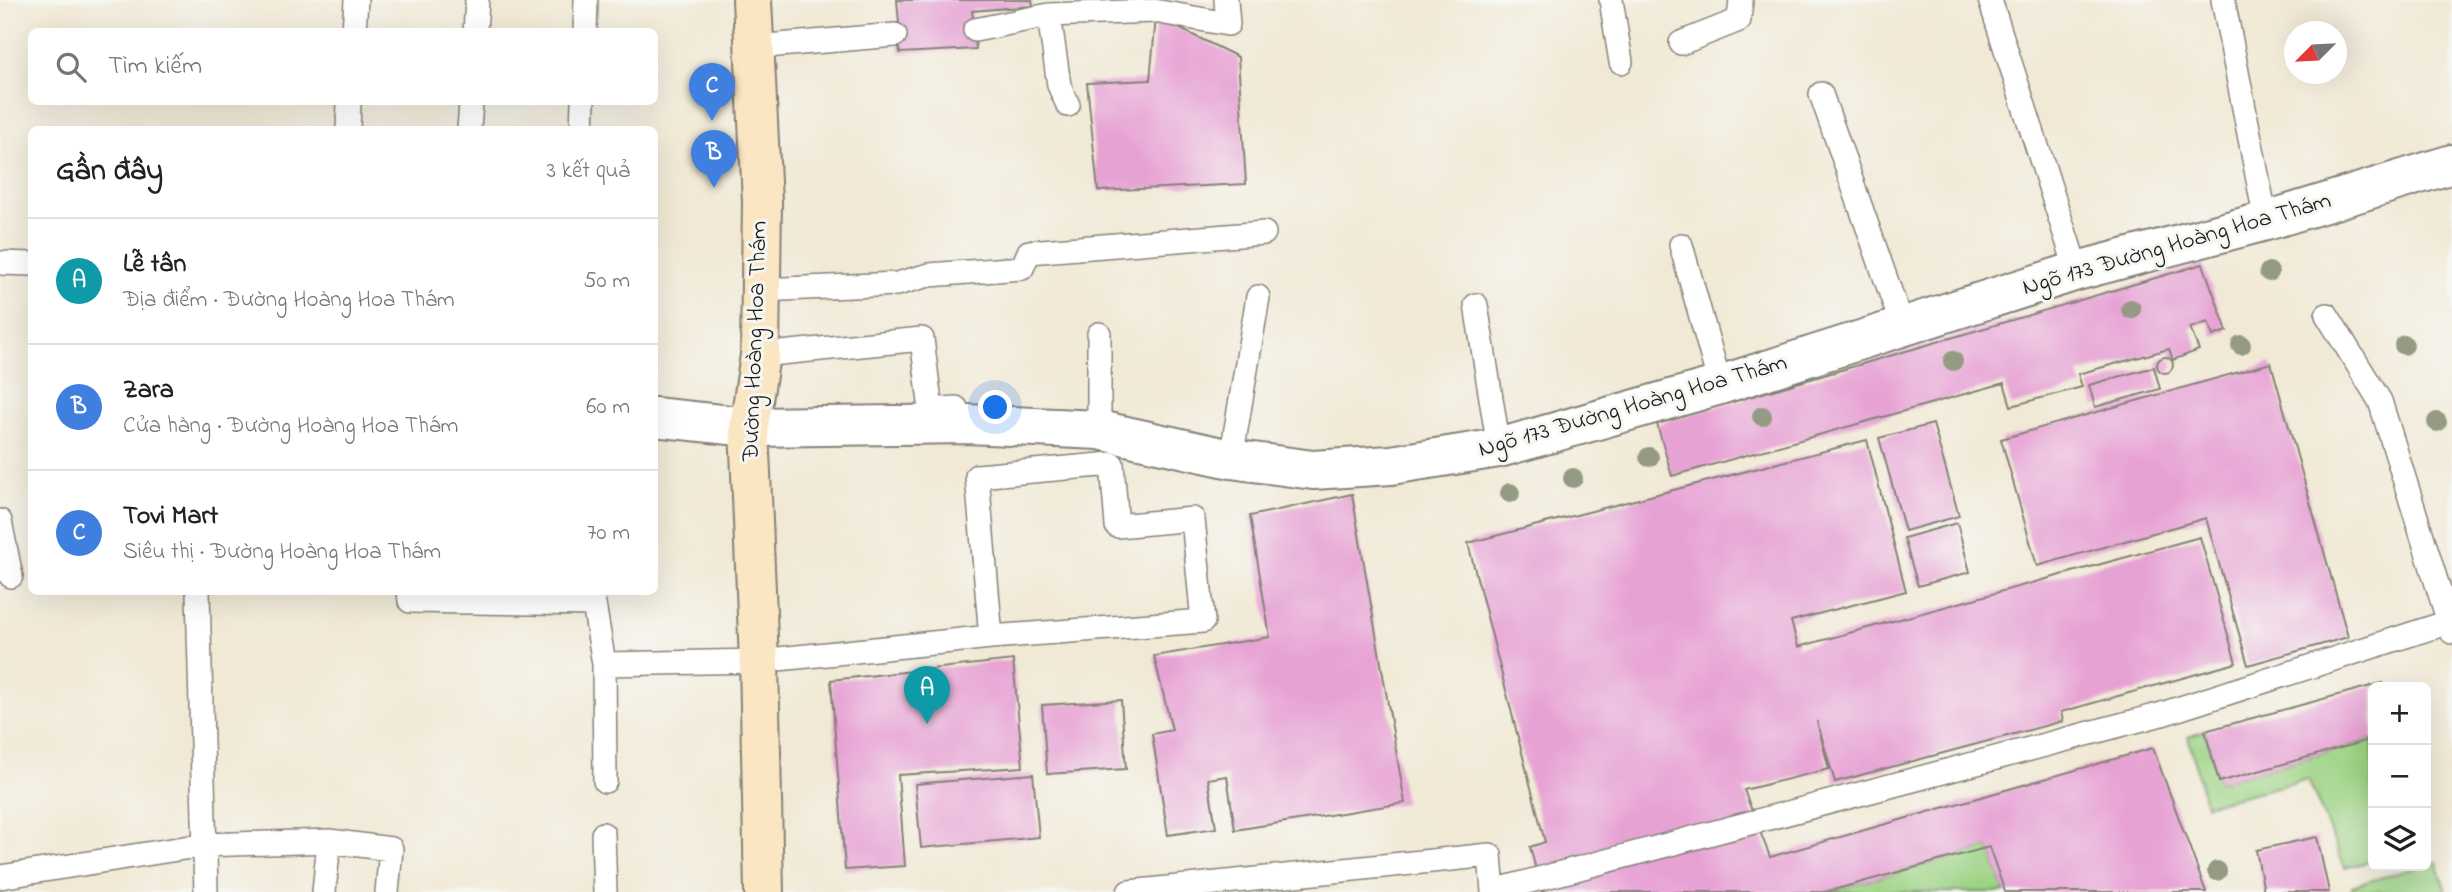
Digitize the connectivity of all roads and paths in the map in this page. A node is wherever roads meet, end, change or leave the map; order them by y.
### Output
1 (356, 0) edge
2 (477, 0) edge
3 (586, 0) edge
4 (752, 0) edge
5 (1226, 0) edge
6 (1611, 0) edge
7 (1741, 0) edge
8 (1990, 0) edge
9 (2223, 0) edge
10 (1131, 6) edge
11 (1049, 15) junction
12 (354, 28) edge
13 (475, 28) edge
14 (585, 28) edge
15 (975, 30) dead end
16 (895, 35) dead end
17 (1681, 43) dead end
18 (754, 47) junction
19 (1621, 62) dead end
20 (1821, 94) dead end
21 (349, 105) edge
22 (471, 105) edge
23 (583, 105) edge
24 (1068, 105) dead end
25 (348, 126) edge
26 (469, 126) edge
27 (582, 126) edge
28 (2452, 164) edge
29 (2266, 221) junction
30 (1264, 233) dead end
31 (1681, 245) dead end
32 (0, 263) edge
33 (28, 264) edge
34 (2077, 271) junction
35 (761, 290) junction
36 (1258, 297) dead end
37 (1476, 305) dead end
38 (2327, 315) dead end
39 (1903, 328) junction
40 (1099, 334) dead end
41 (761, 355) junction
42 (1720, 385) junction
43 (978, 406) dead end
44 (658, 417) edge
45 (749, 427) junction
46 (1099, 430) junction
47 (1499, 448) junction
48 (1231, 459) junction
49 (0, 521) edge
50 (11, 576) dead end
51 (198, 595) edge
52 (409, 595) edge
53 (2450, 627) edge
54 (991, 637) junction
55 (759, 661) junction
56 (604, 664) junction
57 (605, 781) dead end
58 (603, 834) dead end
59 (329, 842) junction
60 (203, 845) junction
61 (0, 877) edge
62 (206, 892) edge
63 (324, 892) edge
64 (387, 892) edge
65 (605, 892) edge
66 (764, 892) edge
67 (1129, 892) edge
68 (1493, 892) edge

1 - 12 lane
2 - 13 lane
3 - 14 lane
4 - 18 main road, Đường Hoàng Hoa Thám
5 - 10 lane
6 - 19 lane
7 - 17 lane
8 - 34 lane
9 - 29 lane
10 - 11 lane
11 - 15 lane
11 - 24 lane
16 - 18 lane
18 - 35 main road, Đường Hoàng Hoa Thám
20 - 39 lane
21 - 25 lane
22 - 26 lane
23 - 27 lane
28 - 29 street, Ngõ 173 Đường Hoàng Hoa Thám
29 - 34 street, Ngõ 173 Đường Hoàng Hoa Thám
30 - 35 lane
31 - 42 lane
32 - 33 lane
34 - 39 street, Ngõ 173 Đường Hoàng Hoa Thám
35 - 41 main road, Đường Hoàng Hoa Thám
36 - 48 lane
37 - 47 lane
38 - 53 lane
39 - 42 street, Ngõ 173 Đường Hoàng Hoa Thám
40 - 46 lane
41 - 43 lane
41 - 45 main road, Đường Hoàng Hoa Thám
42 - 47 street, Ngõ 173 Đường Hoàng Hoa Thám
44 - 45 street, Ngõ 173 Đường Hoàng Hoa Thám
45 - 46 street, Ngõ 173 Đường Hoàng Hoa Thám
45 - 55 main road, Đường Hoàng Hoa Thám
46 - 48 street, Ngõ 173 Đường Hoàng Hoa Thám
47 - 48 street, Ngõ 173 Đường Hoàng Hoa Thám
49 - 50 lane
51 - 60 lane
52 - 56 lane
53 - 68 lane
54 - 54 lane
54 - 55 lane
55 - 56 lane
55 - 66 main road, Đường Hoàng Hoa Thám
56 - 57 lane
58 - 65 lane
59 - 60 lane
59 - 63 lane
59 - 64 lane
60 - 61 lane
60 - 62 lane
67 - 68 lane

